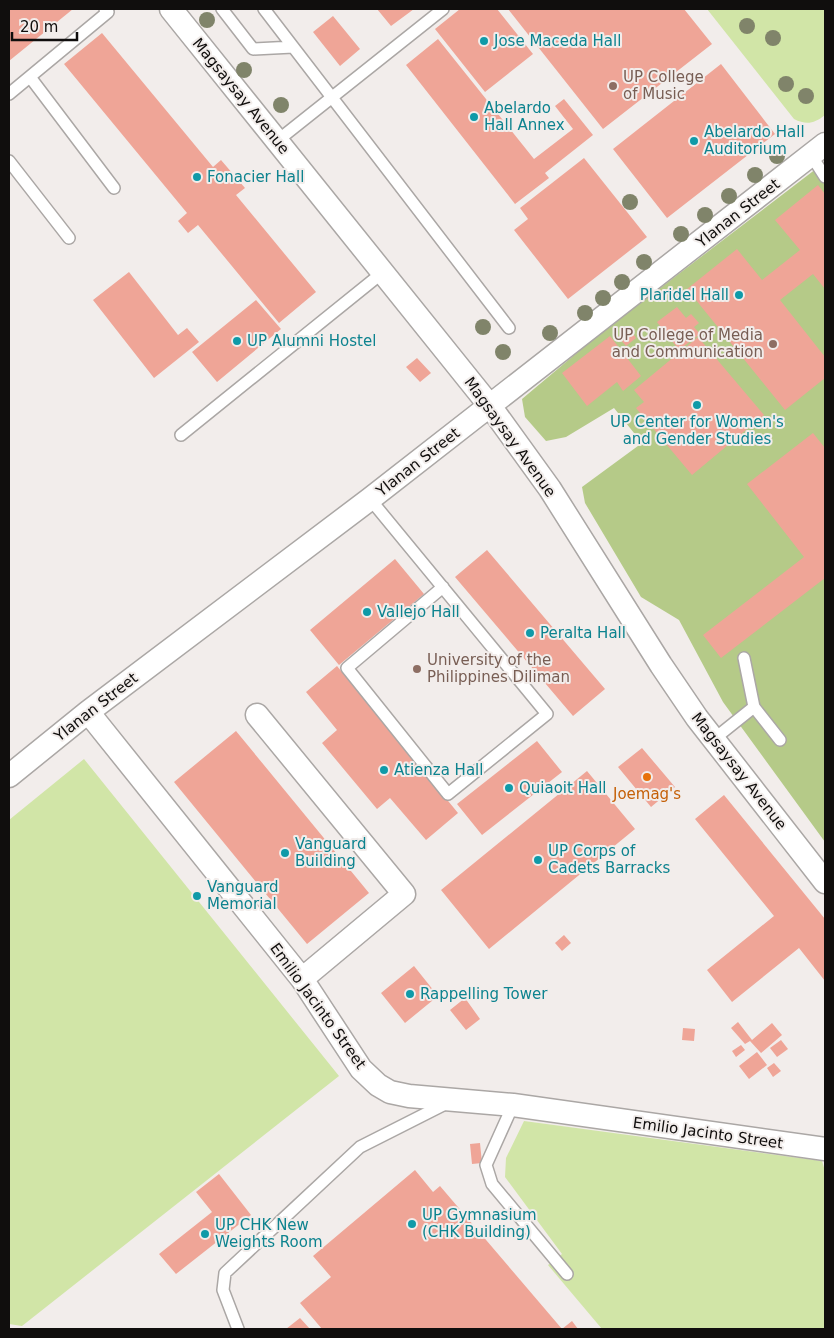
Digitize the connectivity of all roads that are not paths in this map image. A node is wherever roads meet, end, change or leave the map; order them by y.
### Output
1 (105, 9) edge
2 (172, 9) edge
3 (222, 9) edge
4 (264, 9) edge
5 (443, 9) edge
6 (293, 48) junction
7 (30, 76) junction
8 (9, 94) edge
9 (332, 97) junction
10 (277, 141) junction
11 (818, 150) edge
12 (9, 162) edge
13 (825, 177) edge
14 (114, 188) dead end
15 (69, 238) dead end
16 (382, 273) junction
17 (509, 328) dead end
18 (490, 406) junction
19 (181, 435) dead end
20 (370, 499) junction
21 (443, 587) junction
22 (744, 658) dead end
23 (754, 707) junction
24 (88, 712) junction
25 (257, 715) dead end
26 (714, 739) junction
27 (780, 740) dead end
28 (9, 776) edge
29 (825, 882) edge
30 (302, 979) junction
31 (453, 1100) junction
32 (514, 1105) junction
33 (825, 1149) edge
34 (567, 1274) dead end
35 (238, 1329) edge

1 - 7 lane
2 - 10 street, Magsaysay Avenue
3 - 6 lane
4 - 6 lane
5 - 9 lane
6 - 9 lane
7 - 8 lane
7 - 14 lane
9 - 10 lane
9 - 17 lane
10 - 16 street, Magsaysay Avenue
11 - 13 lane
11 - 18 street, Ylanan Street
12 - 15 lane
16 - 18 street, Magsaysay Avenue
16 - 19 lane
18 - 20 street, Ylanan Street
18 - 26 street, Magsaysay Avenue
20 - 21 lane
20 - 24 street, Ylanan Street
21 - 21 lane
22 - 23 lane
23 - 26 lane
23 - 27 lane
24 - 28 street, Ylanan Street
24 - 30 street, Emilio Jacinto Street
25 - 30 street
26 - 29 street, Magsaysay Avenue
30 - 31 street, Emilio Jacinto Street
31 - 32 street, Emilio Jacinto Street
31 - 35 lane
32 - 33 street, Emilio Jacinto Street
32 - 34 lane

